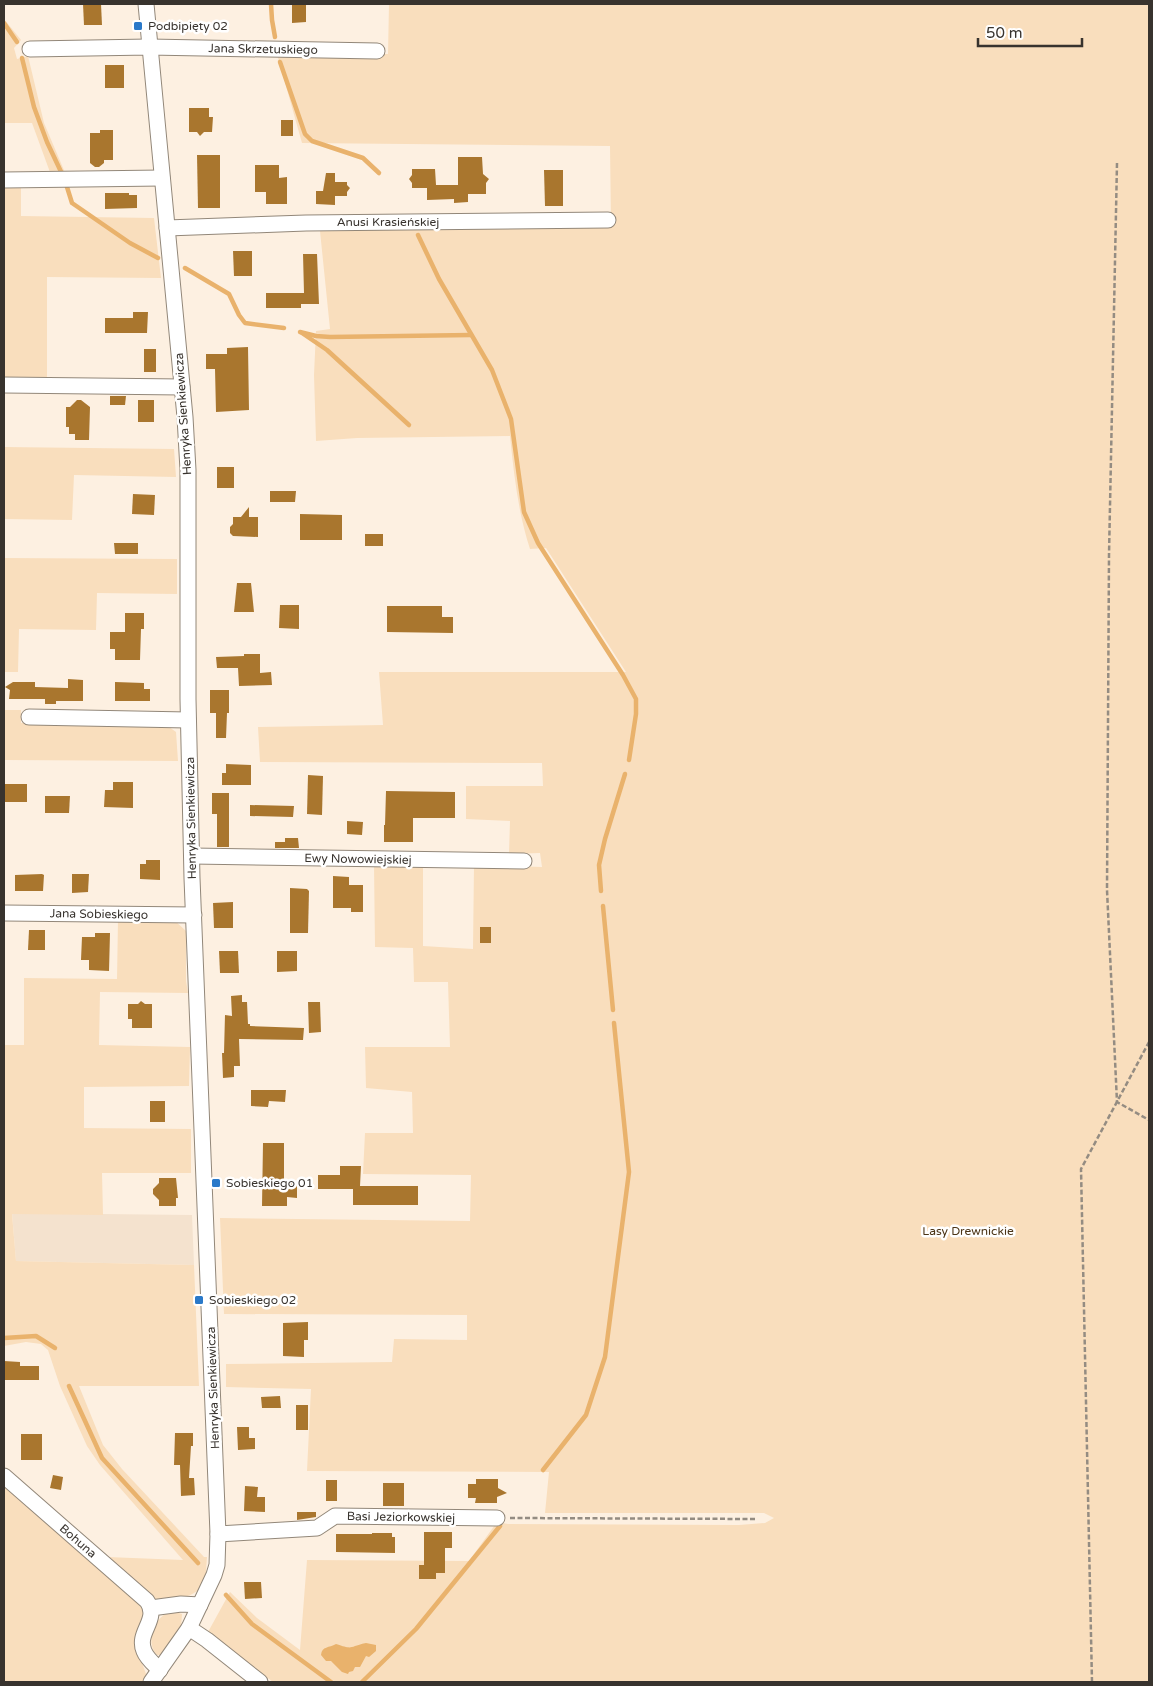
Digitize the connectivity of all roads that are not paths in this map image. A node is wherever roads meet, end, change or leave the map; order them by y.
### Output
1 (146, 4) edge
2 (150, 47) junction
3 (30, 49) dead end
4 (377, 51) dead end
5 (162, 178) junction
6 (4, 180) edge
7 (608, 220) dead end
8 (167, 228) junction
9 (4, 385) edge
10 (182, 387) junction
11 (29, 717) dead end
12 (188, 720) junction
13 (192, 856) junction
14 (524, 861) dead end
15 (4, 913) edge
16 (194, 915) junction
17 (4, 1476) edge
18 (498, 1518) road end
19 (218, 1534) junction
20 (200, 1605) junction
21 (152, 1608) junction
22 (189, 1628) junction
23 (156, 1676) edge
24 (260, 1682) edge

1 - 2 street, Henryka Sienkiewicza
2 - 3 street, Jana Skrzetuskiego
2 - 4 street, Jana Skrzetuskiego
2 - 5 street, Henryka Sienkiewicza
5 - 6 street
5 - 8 street, Henryka Sienkiewicza
7 - 8 street, Anusi Krasieńskiej
8 - 10 street, Henryka Sienkiewicza
9 - 10 street
10 - 12 street, Henryka Sienkiewicza
11 - 12 street
12 - 13 street, Henryka Sienkiewicza
13 - 14 street, Ewy Nowowiejskiej
13 - 16 street, Henryka Sienkiewicza
15 - 16 street, Jana Sobieskiego
16 - 19 street, Henryka Sienkiewicza
17 - 21 street, Bohuna
18 - 19 street, Basi Jeziorkowskiej
19 - 20 street, Henryka Sienkiewicza
20 - 21 street
20 - 22 street, Henryka Sienkiewicza
21 - 23 street
22 - 23 street, Henryka Sienkiewicza
22 - 24 street

